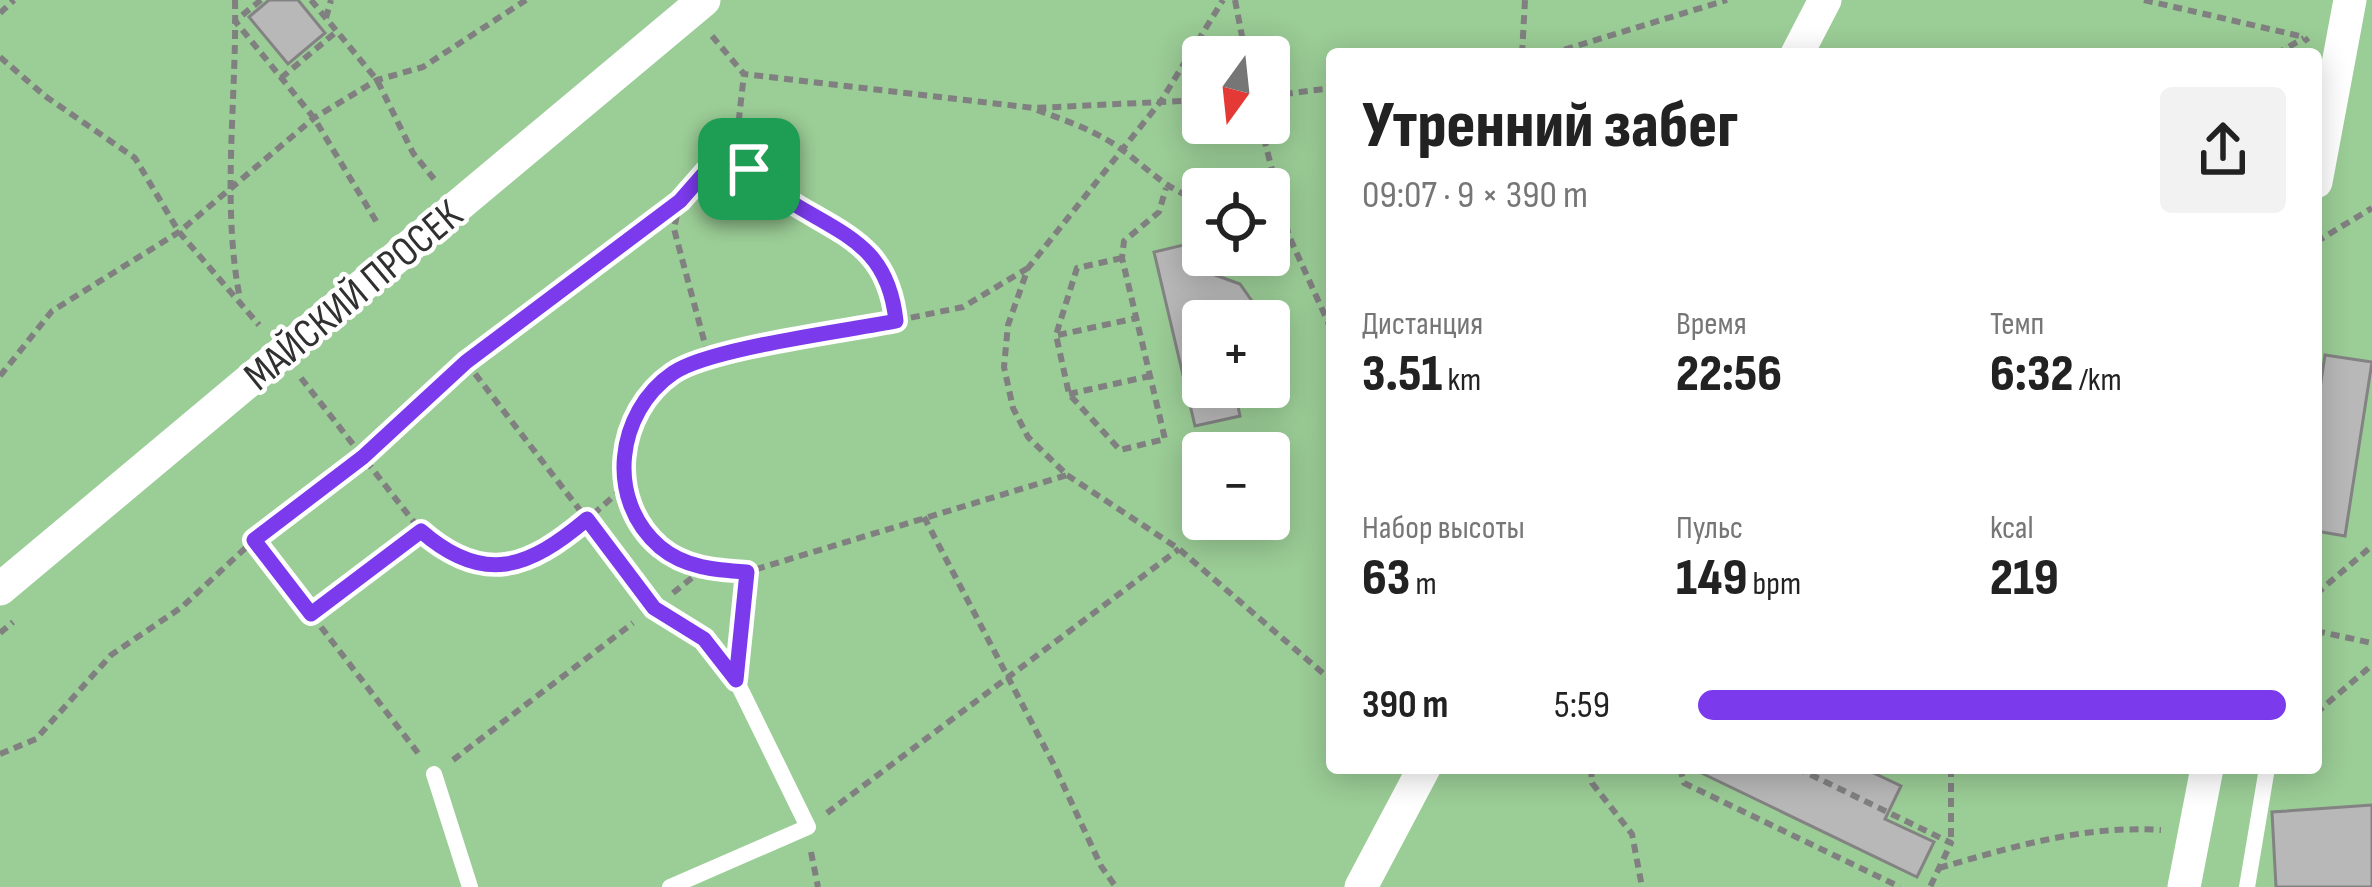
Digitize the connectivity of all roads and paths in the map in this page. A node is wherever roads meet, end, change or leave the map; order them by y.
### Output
1 (14, 0) edge
2 (235, 0) edge
3 (261, 0) edge
4 (311, 0) edge
5 (331, 0) edge
6 (526, 0) edge
7 (1222, 0) edge
8 (1235, 0) edge
9 (1526, 0) edge
10 (1727, 0) edge
11 (1826, 0) edge
12 (2144, 0) edge
13 (2350, 0) edge
14 (696, 6) edge
15 (0, 14) edge
16 (326, 18) junction
17 (235, 21) junction
18 (336, 32) junction
19 (1242, 36) edge
20 (1522, 48) edge
21 (1570, 48) edge
22 (1800, 48) edge
23 (2286, 48) edge
24 (0, 57) edge
25 (745, 74) junction
26 (281, 78) junction
27 (377, 80) junction
28 (1326, 89) edge
29 (1290, 93) edge
30 (1182, 100) edge
31 (1161, 101) junction
32 (1034, 109) junction
33 (314, 118) junction
34 (737, 136) junction
35 (1123, 150) junction
36 (2322, 150) edge
37 (438, 184) dead end
38 (1166, 188) junction
39 (231, 192) junction
40 (1182, 194) edge
41 (680, 201) junction
42 (2372, 208) edge
43 (179, 232) junction
44 (2322, 238) edge
45 (1290, 240) edge
46 (401, 253) junction
47 (1122, 258) junction
48 (1028, 268) junction
49 (240, 303) junction
50 (1137, 318) junction
51 (1326, 318) edge
52 (896, 321) junction
53 (262, 329) dead end
54 (1056, 335) junction
55 (709, 358) junction
56 (466, 362) junction
57 (0, 376) edge
58 (1150, 376) junction
59 (301, 379) dead end
60 (1069, 394) junction
61 (363, 457) junction
62 (1067, 475) junction
63 (624, 487) junction
64 (924, 517) junction
65 (587, 519) junction
66 (421, 531) junction
67 (254, 540) junction
68 (2372, 546) edge
69 (1179, 549) junction
70 (703, 569) junction
71 (747, 572) junction
72 (0, 589) edge
73 (2322, 589) edge
74 (654, 608) junction
75 (311, 614) junction
76 (2322, 633) edge
77 (2372, 643) edge
78 (2372, 665) edge
79 (1005, 676) junction
80 (1326, 676) edge
81 (736, 680) junction
82 (2322, 708) edge
83 (0, 754) edge
84 (434, 774) junction
85 (1421, 774) edge
86 (1591, 774) edge
87 (1682, 774) edge
88 (1809, 774) edge
89 (1951, 774) edge
90 (2205, 774) edge
91 (2266, 774) edge
92 (808, 827) junction
93 (2194, 832) junction
94 (1951, 843) junction
95 (1939, 868) junction
96 (470, 887) edge
97 (670, 887) edge
98 (1116, 887) edge
99 (1361, 887) edge
100 (1642, 887) edge
101 (1900, 887) edge
102 (1930, 887) edge
103 (2184, 887) edge
104 (2247, 887) edge

1 - 15 path
2 - 17 path
3 - 17 path
4 - 16 path
5 - 16 path
6 - 27 path
7 - 31 path
8 - 19 path
9 - 20 path
10 - 21 path
11 - 22 street
12 - 23 path
13 - 36 street
14 - 25 path
14 - 46 street, МАЙСКИЙ ПРОСЕК
16 - 18 path
17 - 26 path
17 - 39 path
18 - 26 path
18 - 27 path
24 - 43 path
25 - 32 path
25 - 34 path
26 - 33 path
27 - 33 path
27 - 37 path
28 - 29 path
30 - 31 path
31 - 32 path
31 - 35 path
32 - 35 path
33 - 39 path
33 - 46 path
34 - 41 path
34 - 52 path
35 - 38 path
35 - 48 path
38 - 40 path
38 - 47 path
39 - 43 path
39 - 49 path
41 - 55 path
41 - 56 path
42 - 44 path
43 - 49 path
43 - 57 path
45 - 51 path
46 - 72 street, МАЙСКИЙ ПРОСЕК
47 - 50 path
47 - 54 path
48 - 52 path
48 - 62 path
49 - 53 path
50 - 54 path
50 - 58 path
52 - 55 path
54 - 60 path
55 - 63 path
56 - 61 path
56 - 65 path
58 - 60 path
58 - 60 path
59 - 61 path
61 - 66 path
61 - 67 path
62 - 64 path
62 - 69 path
63 - 65 path
63 - 70 path
64 - 71 path
64 - 79 path
65 - 66 path
65 - 74 path
66 - 75 path
67 - 75 path
67 - 83 path
68 - 73 path
69 - 79 path
69 - 80 path
70 - 71 path
70 - 74 path
71 - 81 path
74 - 81 lane
74 - 84 path
75 - 84 path
76 - 77 path
78 - 82 path
79 - 92 path
79 - 98 path
81 - 92 lane
84 - 96 lane
85 - 99 street
86 - 100 path
87 - 101 path
88 - 94 path
89 - 94 path
90 - 93 street
91 - 104 lane
92 - 97 lane
93 - 95 path
93 - 103 street
94 - 95 path
95 - 102 path

